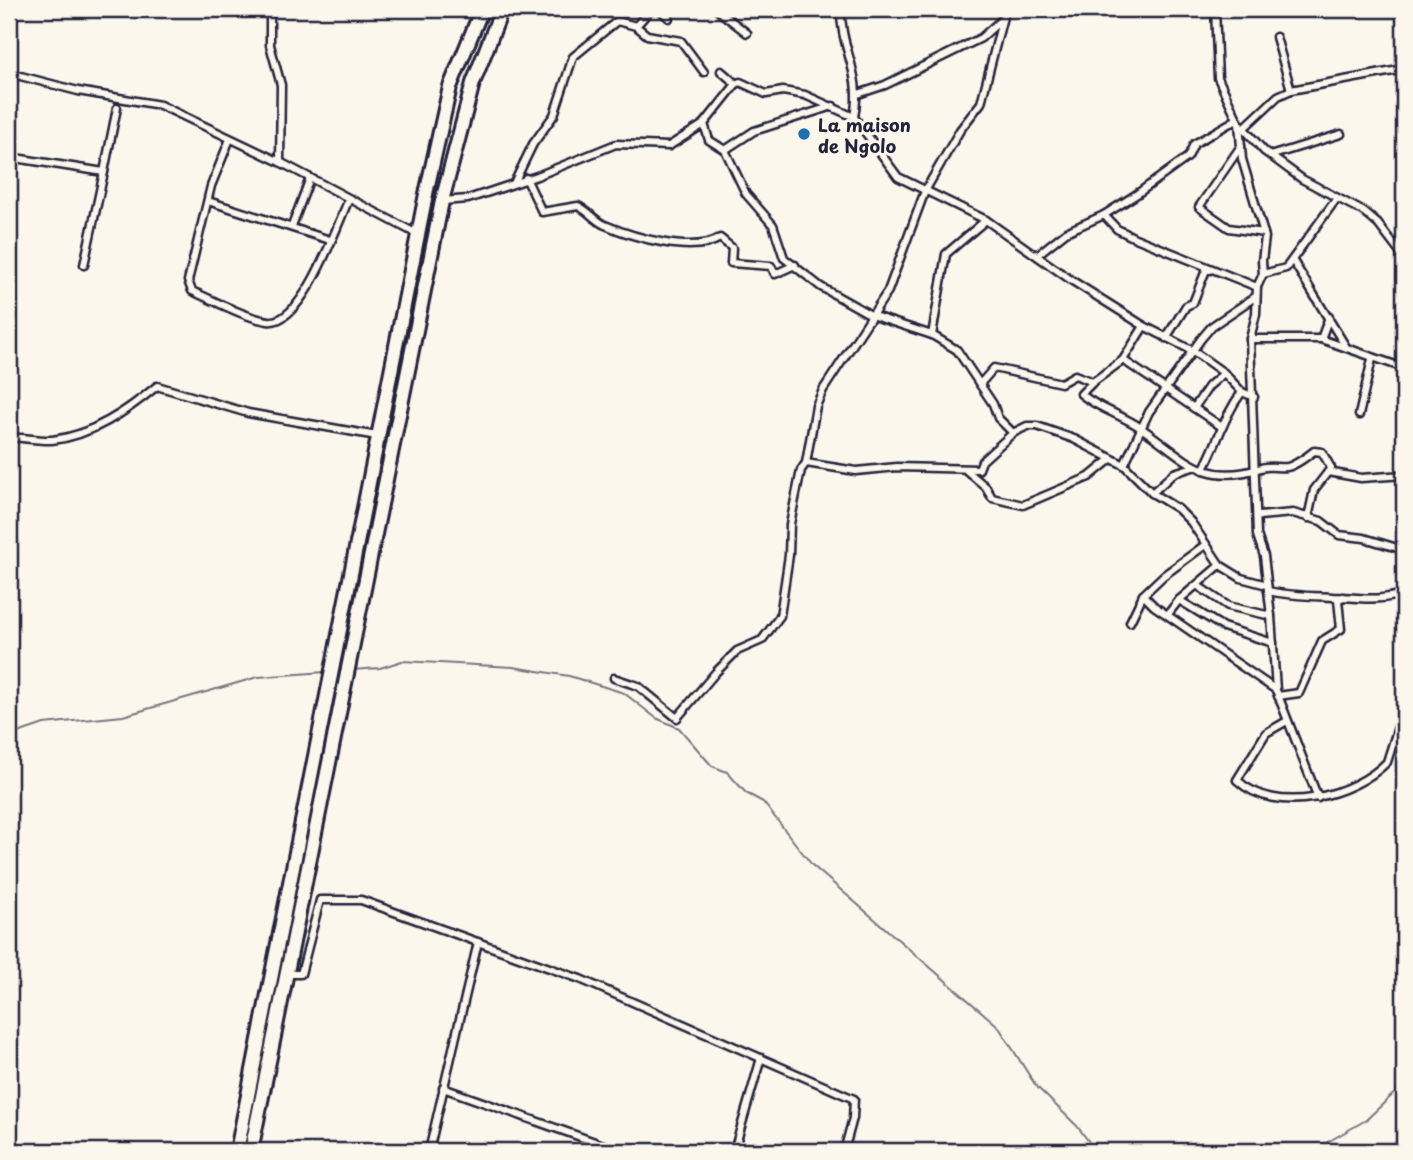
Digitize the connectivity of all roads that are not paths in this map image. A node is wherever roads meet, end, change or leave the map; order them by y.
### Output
1 (270, 9) edge
2 (482, 9) edge
3 (502, 9) edge
4 (651, 9) edge
5 (659, 9) edge
6 (716, 9) edge
7 (841, 9) edge
8 (1005, 9) edge
9 (1214, 9) edge
10 (669, 19) dead end
11 (1001, 20) junction
12 (636, 26) junction
13 (747, 33) dead end
14 (1276, 37) dead end
15 (1404, 69) edge
16 (721, 71) dead end
17 (704, 72) dead end
18 (9, 73) edge
19 (736, 84) junction
20 (1291, 90) junction
21 (858, 94) junction
22 (833, 106) junction
23 (117, 108) dead end
24 (854, 117) junction
25 (1240, 123) junction
26 (704, 124) junction
27 (1341, 134) dead end
28 (230, 139) junction
29 (1241, 146) junction
30 (724, 150) junction
31 (1273, 155) junction
32 (9, 157) edge
33 (280, 162) junction
34 (104, 172) junction
35 (310, 178) junction
36 (526, 178) junction
37 (515, 181) junction
38 (925, 191) junction
39 (1337, 198) junction
40 (349, 199) junction
41 (208, 201) junction
42 (442, 201) junction
43 (1104, 215) junction
44 (986, 220) junction
45 (292, 226) junction
46 (1264, 233) junction
47 (418, 234) junction
48 (330, 240) junction
49 (1037, 255) junction
50 (1404, 258) edge
51 (1293, 261) junction
52 (84, 265) dead end
53 (795, 265) junction
54 (1210, 270) junction
55 (1263, 274) junction
56 (1257, 287) junction
57 (1255, 297) junction
58 (871, 315) junction
59 (1329, 317) junction
60 (1144, 326) junction
61 (932, 335) junction
62 (1166, 338) junction
63 (1250, 339) junction
64 (1321, 339) junction
65 (1346, 347) junction
66 (1193, 351) junction
67 (1372, 359) junction
68 (1122, 360) junction
69 (1404, 368) edge
70 (1224, 373) junction
71 (978, 381) junction
72 (1093, 382) junction
73 (1164, 390) junction
74 (1242, 392) junction
75 (1254, 397) junction
76 (1194, 408) junction
77 (1359, 415) dead end
78 (1222, 427) junction
79 (1141, 428) junction
80 (1013, 433) junction
81 (377, 436) junction
82 (9, 438) edge
83 (1111, 459) junction
84 (806, 463) junction
85 (1124, 466) junction
86 (1193, 467) junction
87 (1203, 470) junction
88 (967, 471) junction
89 (1255, 471) junction
90 (1328, 472) junction
91 (1404, 475) edge
92 (1152, 493) junction
93 (1259, 516) junction
94 (1308, 517) junction
95 (1205, 545) junction
96 (1404, 550) edge
97 (1220, 565) junction
98 (1198, 586) junction
99 (1267, 588) junction
100 (1404, 594) edge
101 (1143, 595) junction
102 (1342, 597) junction
103 (1178, 600) junction
104 (1168, 614) junction
105 (1271, 616) junction
106 (1129, 622) dead end
107 (1273, 643) junction
108 (614, 678) dead end
109 (1277, 693) junction
110 (1404, 708) edge
111 (1287, 721) junction
112 (1318, 798) junction
113 (478, 942) junction
114 (285, 974) junction
115 (761, 1058) junction
116 (443, 1088) junction
117 (237, 1151) edge
118 (251, 1151) edge
119 (429, 1151) edge
120 (620, 1151) edge
121 (734, 1151) edge
122 (844, 1151) edge

1 - 33 street
2 - 47 highway
3 - 42 highway
4 - 12 street
5 - 10 street
6 - 13 street
7 - 21 street
8 - 11 street
9 - 25 street
11 - 21 street
11 - 38 street
12 - 17 street
12 - 37 street
14 - 20 street
15 - 20 street
16 - 19 street
18 - 28 street
19 - 22 street
19 - 26 street
20 - 25 street
21 - 24 street
22 - 24 street
22 - 30 street
23 - 34 street
24 - 38 street
25 - 29 street
25 - 31 street
25 - 43 street
26 - 30 street
26 - 36 street
27 - 31 street
28 - 33 street
28 - 41 street
29 - 46 street
29 - 46 street
30 - 53 street
31 - 39 street
32 - 34 street
33 - 35 street
34 - 52 street
35 - 40 street
35 - 45 street
36 - 37 street
36 - 53 street
37 - 42 street
38 - 44 street
38 - 58 street
39 - 50 street
39 - 51 street
40 - 47 street
40 - 48 street
41 - 45 street
41 - 48 street
42 - 114 highway
43 - 49 street
43 - 54 street
44 - 49 street
44 - 61 street
45 - 48 street
46 - 55 street
47 - 81 highway
49 - 60 street
51 - 55 street
51 - 59 street
53 - 58 street
54 - 56 street
54 - 62 street
55 - 56 street
56 - 57 street
57 - 63 street
57 - 66 street
58 - 61 street
58 - 84 street
59 - 64 street
59 - 65 street
60 - 62 street
60 - 68 street
61 - 71 street
62 - 66 street
63 - 64 street
63 - 75 street
64 - 65 street
65 - 67 street
66 - 70 street
66 - 73 street
67 - 69 street
67 - 77 street
68 - 72 street
68 - 73 street
70 - 74 street
70 - 76 street
71 - 72 street
71 - 80 street
72 - 79 street
73 - 76 street
73 - 79 street
74 - 75 street
74 - 78 street
75 - 89 street
76 - 78 street
78 - 87 street
79 - 85 street
79 - 86 street
80 - 83 street
80 - 88 street
81 - 82 street
81 - 117 highway
83 - 85 street
83 - 88 street
84 - 88 street
84 - 108 street
85 - 92 street
86 - 87 street
86 - 92 street
87 - 89 street
89 - 90 street
89 - 93 street
90 - 91 street
90 - 94 street
92 - 95 street
93 - 94 street
93 - 99 street
94 - 96 street
95 - 97 street
95 - 101 street
97 - 98 street
97 - 99 street
98 - 103 street
98 - 105 street
99 - 102 street
99 - 105 street
100 - 102 street
101 - 104 street
101 - 106 street
102 - 109 street
103 - 104 street
103 - 107 street
104 - 109 street
105 - 107 street
107 - 109 street
109 - 111 street
110 - 112 street
111 - 112 street
111 - 112 street
113 - 114 street
113 - 115 street
113 - 116 street
114 - 118 highway
115 - 121 street
115 - 122 street
116 - 119 street
116 - 120 street

